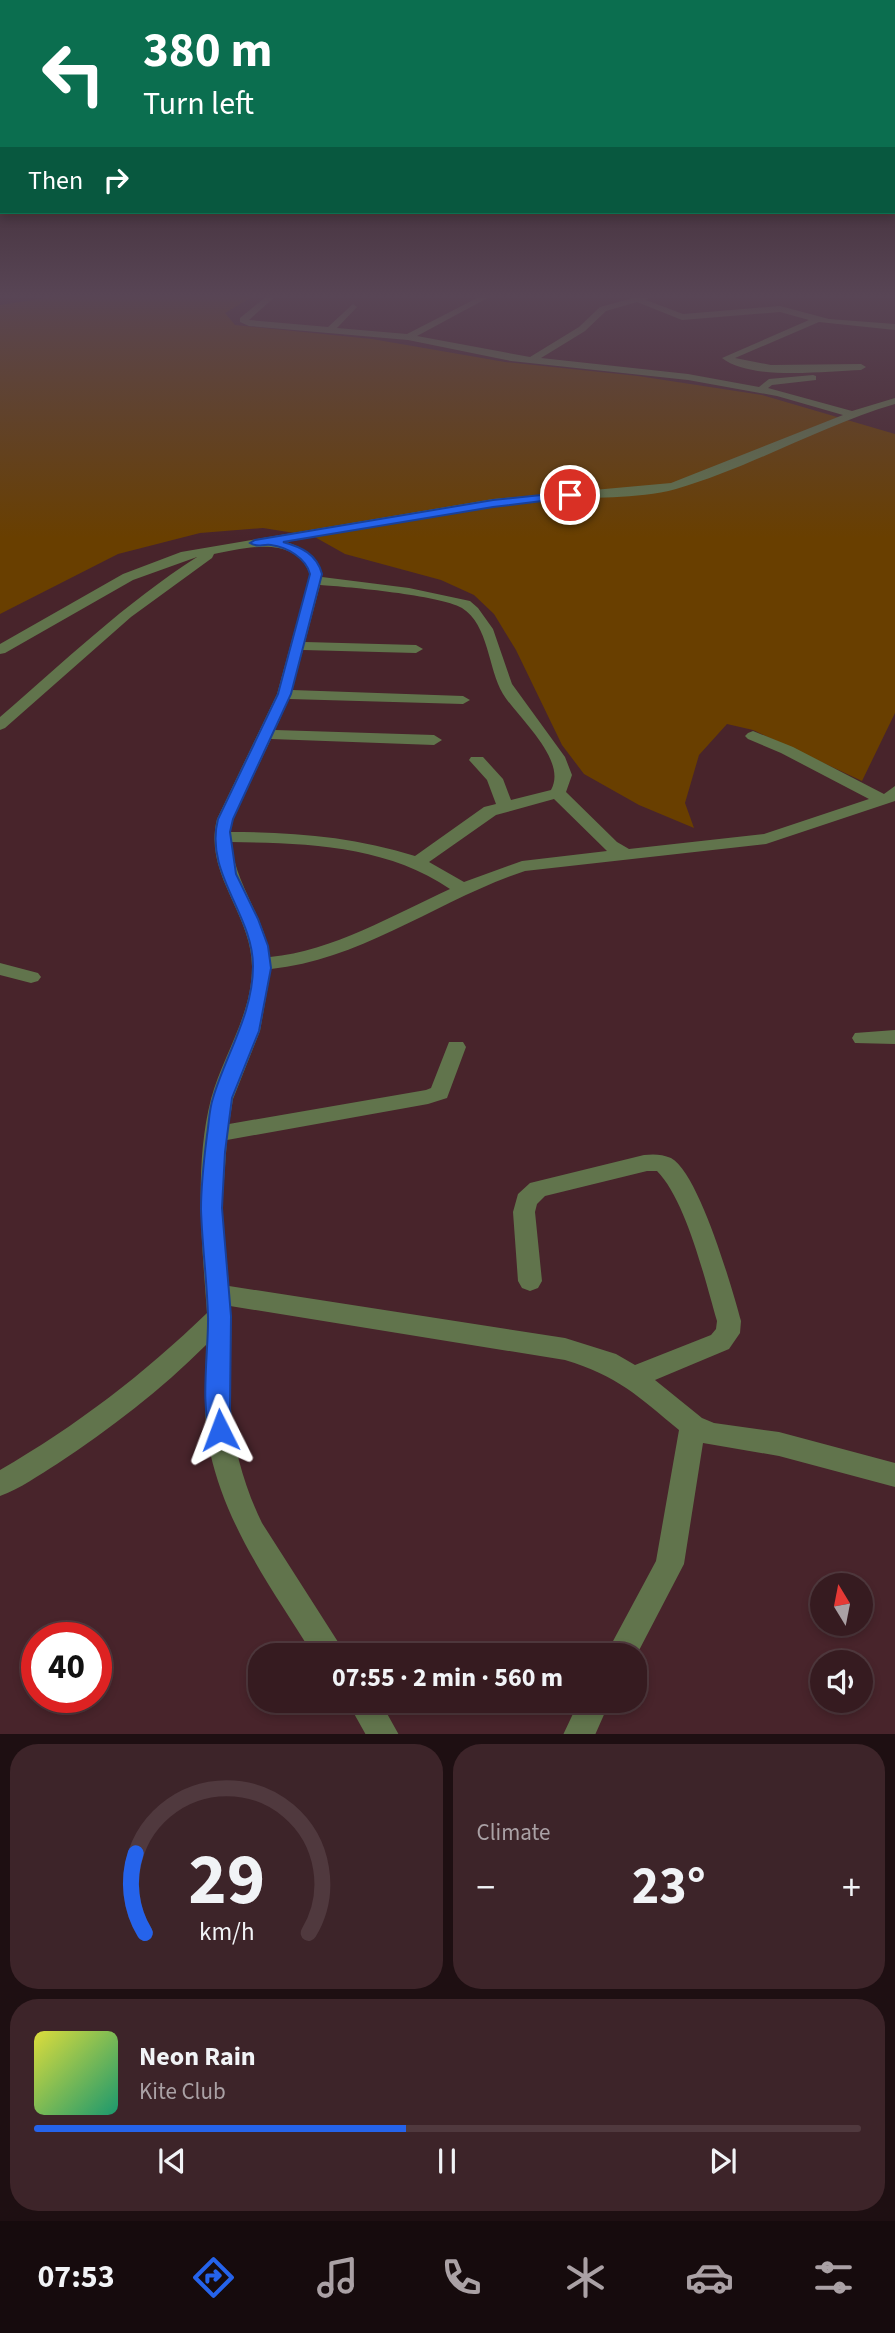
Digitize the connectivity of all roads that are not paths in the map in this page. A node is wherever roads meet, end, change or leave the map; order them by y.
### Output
1 (678, 376) edge
2 (722, 376) edge
3 (814, 378) dead end
4 (713, 381) junction
5 (761, 390) junction
6 (895, 401) edge
7 (853, 415) junction
8 (255, 543) junction
9 (218, 548) junction
10 (314, 581) junction
11 (298, 646) junction
12 (416, 649) dead end
13 (0, 650) edge
14 (284, 694) junction
15 (463, 700) dead end
16 (0, 724) edge
17 (265, 734) junction
18 (753, 736) dead end
19 (434, 740) dead end
20 (477, 760) dead end
21 (557, 793) junction
22 (889, 795) edge
23 (505, 805) junction
24 (223, 837) junction
25 (624, 854) junction
26 (418, 862) junction
27 (463, 890) junction
28 (262, 964) junction
29 (0, 969) edge
30 (32, 977) dead end
31 (895, 1037) edge
32 (862, 1038) dead end
33 (456, 1046) dead end
34 (218, 1134) junction
35 (530, 1281) dead end
36 (219, 1305) junction
37 (633, 1377) junction
38 (693, 1426) junction
39 (895, 1475) edge
40 (0, 1484) edge
41 (324, 1643) edge
42 (627, 1643) edge
43 (370, 1713) edge
44 (589, 1713) edge
45 (384, 1734) edge
46 (578, 1734) edge

1 - 4 street
2 - 4 street
3 - 5 street
4 - 5 street
5 - 7 street
6 - 7 street
7 - 8 street
8 - 9 street
8 - 10 street
9 - 13 street
9 - 16 street
10 - 11 street
10 - 21 street
11 - 12 street
11 - 14 street
14 - 15 street
14 - 17 street
17 - 19 street
17 - 24 street
18 - 22 street
20 - 23 street
21 - 23 street
21 - 25 street
22 - 25 street
23 - 26 street
24 - 26 street
24 - 28 street
25 - 27 street
26 - 27 street
27 - 28 street
28 - 34 street
29 - 30 street
31 - 32 street
33 - 34 street
34 - 36 street
35 - 37 street
36 - 37 street
36 - 40 street
36 - 41 street
37 - 38 street
38 - 39 street
38 - 42 street
43 - 45 street
44 - 46 street

